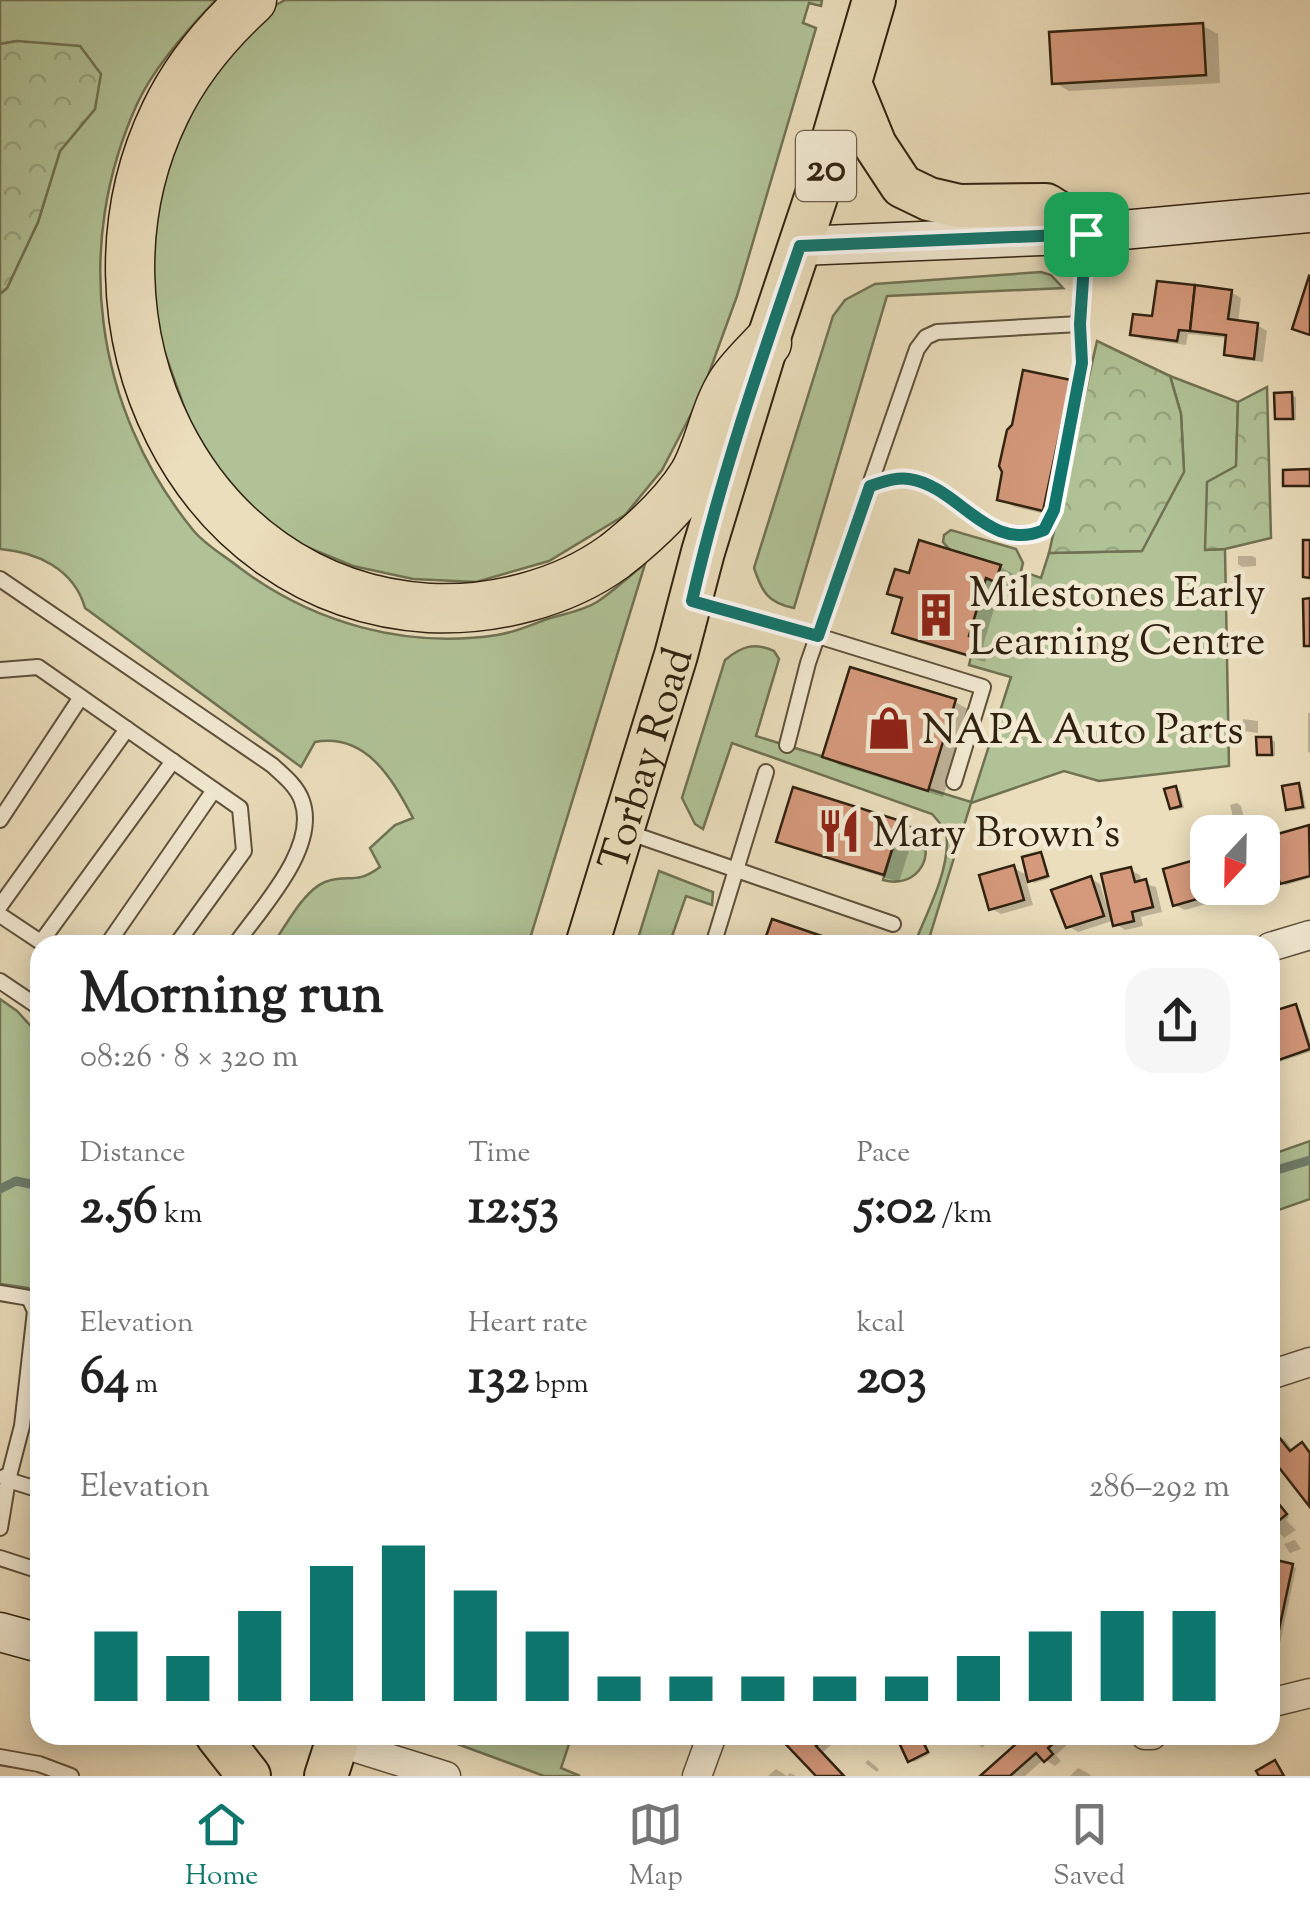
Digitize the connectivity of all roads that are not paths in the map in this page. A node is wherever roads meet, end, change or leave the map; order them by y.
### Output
1 (252, 0) edge
2 (874, 0) edge
3 (850, 86) junction
4 (1310, 213) edge
5 (1077, 234) junction
6 (800, 246) junction
7 (1080, 324) junction
8 (766, 343) junction
9 (870, 486) junction
10 (1, 584) edge
11 (692, 601) junction
12 (818, 636) junction
13 (0, 670) edge
14 (81, 697) junction
15 (127, 729) junction
16 (787, 745) dead end
17 (173, 762) junction
18 (766, 772) dead end
19 (954, 782) dead end
20 (214, 790) junction
21 (0, 820) edge
22 (621, 830) junction
23 (736, 869) junction
24 (0, 906) edge
25 (0, 915) edge
26 (893, 924) dead end
27 (30, 935) edge
28 (49, 935) edge
29 (114, 935) edge
30 (183, 935) edge
31 (242, 935) edge
32 (590, 935) edge
33 (715, 935) edge
34 (1310, 935) edge
35 (1280, 944) edge
36 (0, 981) edge
37 (30, 1001) edge
38 (0, 1293) edge
39 (30, 1298) edge
40 (30, 1349) edge
41 (1310, 1362) edge
42 (1280, 1372) edge
43 (4, 1477) edge
44 (30, 1486) edge
45 (0, 1528) edge
46 (0, 1558) edge
47 (30, 1568) edge
48 (0, 1632) edge
49 (30, 1640) edge
50 (1310, 1693) edge
51 (1280, 1700) edge
52 (226, 1745) edge
53 (332, 1745) edge
54 (708, 1745) edge
55 (0, 1757) edge
56 (71, 1776) edge
57 (249, 1776) edge
58 (446, 1776) edge
59 (697, 1776) edge

1 - 8 highway
2 - 3 main road, Torbay Road / 20
3 - 5 main road
3 - 6 main road, Torbay Road / 20
4 - 5 street
5 - 6 street
5 - 7 lane
6 - 8 main road, Torbay Road / 20
7 - 9 lane
7 - 9 lane
8 - 11 main road, Torbay Road / 20
9 - 12 lane
10 - 31 lane
11 - 12 lane
11 - 22 main road, Torbay Road / 20
12 - 16 lane
12 - 19 lane
13 - 14 lane
14 - 15 lane
14 - 21 lane
15 - 17 lane
15 - 24 lane
17 - 20 lane
17 - 28 lane
18 - 23 lane
20 - 29 lane
20 - 30 lane
22 - 23 lane
22 - 32 main road, Torbay Road / 20
23 - 26 lane
23 - 33 lane
25 - 27 lane
34 - 35 street
36 - 37 lane
38 - 39 lane
40 - 43 lane
41 - 42 street
43 - 44 lane
43 - 45 lane
46 - 47 lane
48 - 49 street
50 - 51 street
52 - 57 main road
53 - 58 street
54 - 59 street
55 - 56 lane

